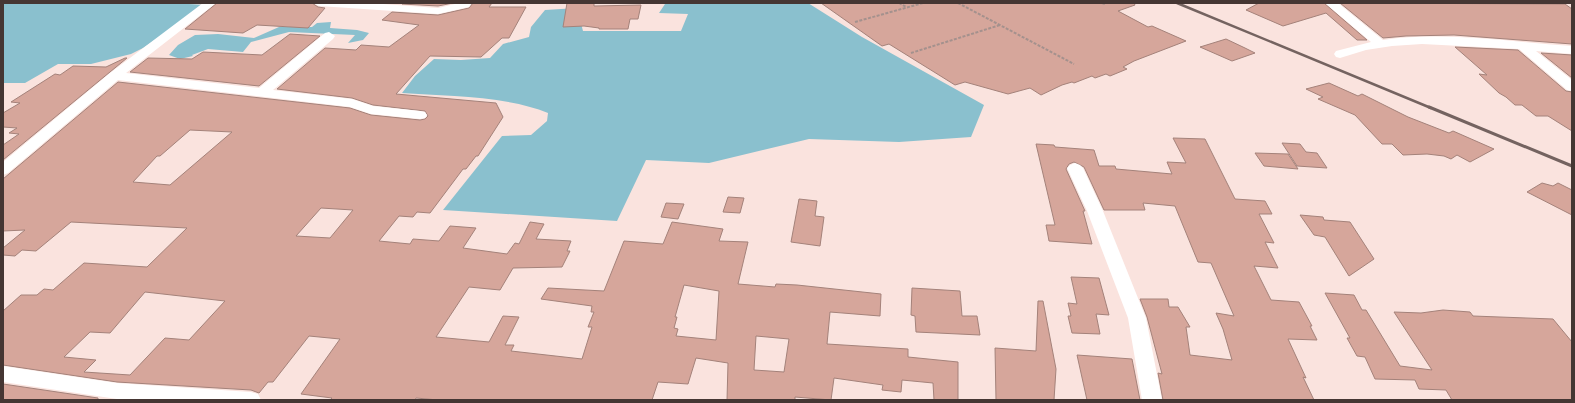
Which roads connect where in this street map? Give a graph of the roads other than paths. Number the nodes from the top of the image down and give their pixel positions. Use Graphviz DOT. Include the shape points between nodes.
graph roads {
  1 [pos="210,3"];
  2 [pos="320,3"];
  3 [pos="466,3"];
  4 [pos="1331,3"];
  5 [pos="330,36"];
  6 [pos="1381,44"];
  7 [pos="1524,47"];
  8 [pos="1572,50"];
  9 [pos="1340,54"];
  10 [pos="115,76"];
  11 [pos="1572,87"];
  12 [pos="263,92"];
  13 [pos="420,115"];
  14 [pos="1076,168"];
  15 [pos="3,170"];
  16 [pos="3,374"];
  17 [pos="251,400"];
  18 [pos="1152,400"];
  1 -- 10 [label="street"];
  2 -- 3 [label="street" via="438,11"];
  4 -- 6 [label="street"];
  5 -- 12 [label="street"];
  6 -- 7 [label="street" via="1429,41"];
  6 -- 9 [label="street" via="1352,49"];
  7 -- 8 [label="street"];
  7 -- 11 [label="street"];
  10 -- 12 [label="street"];
  10 -- 15 [label="street"];
  12 -- 13 [label="street" via="352,102 371,110"];
  14 -- 18 [label="street" via="1137,318"];
  16 -- 17 [label="street" via="117,391"];
}
